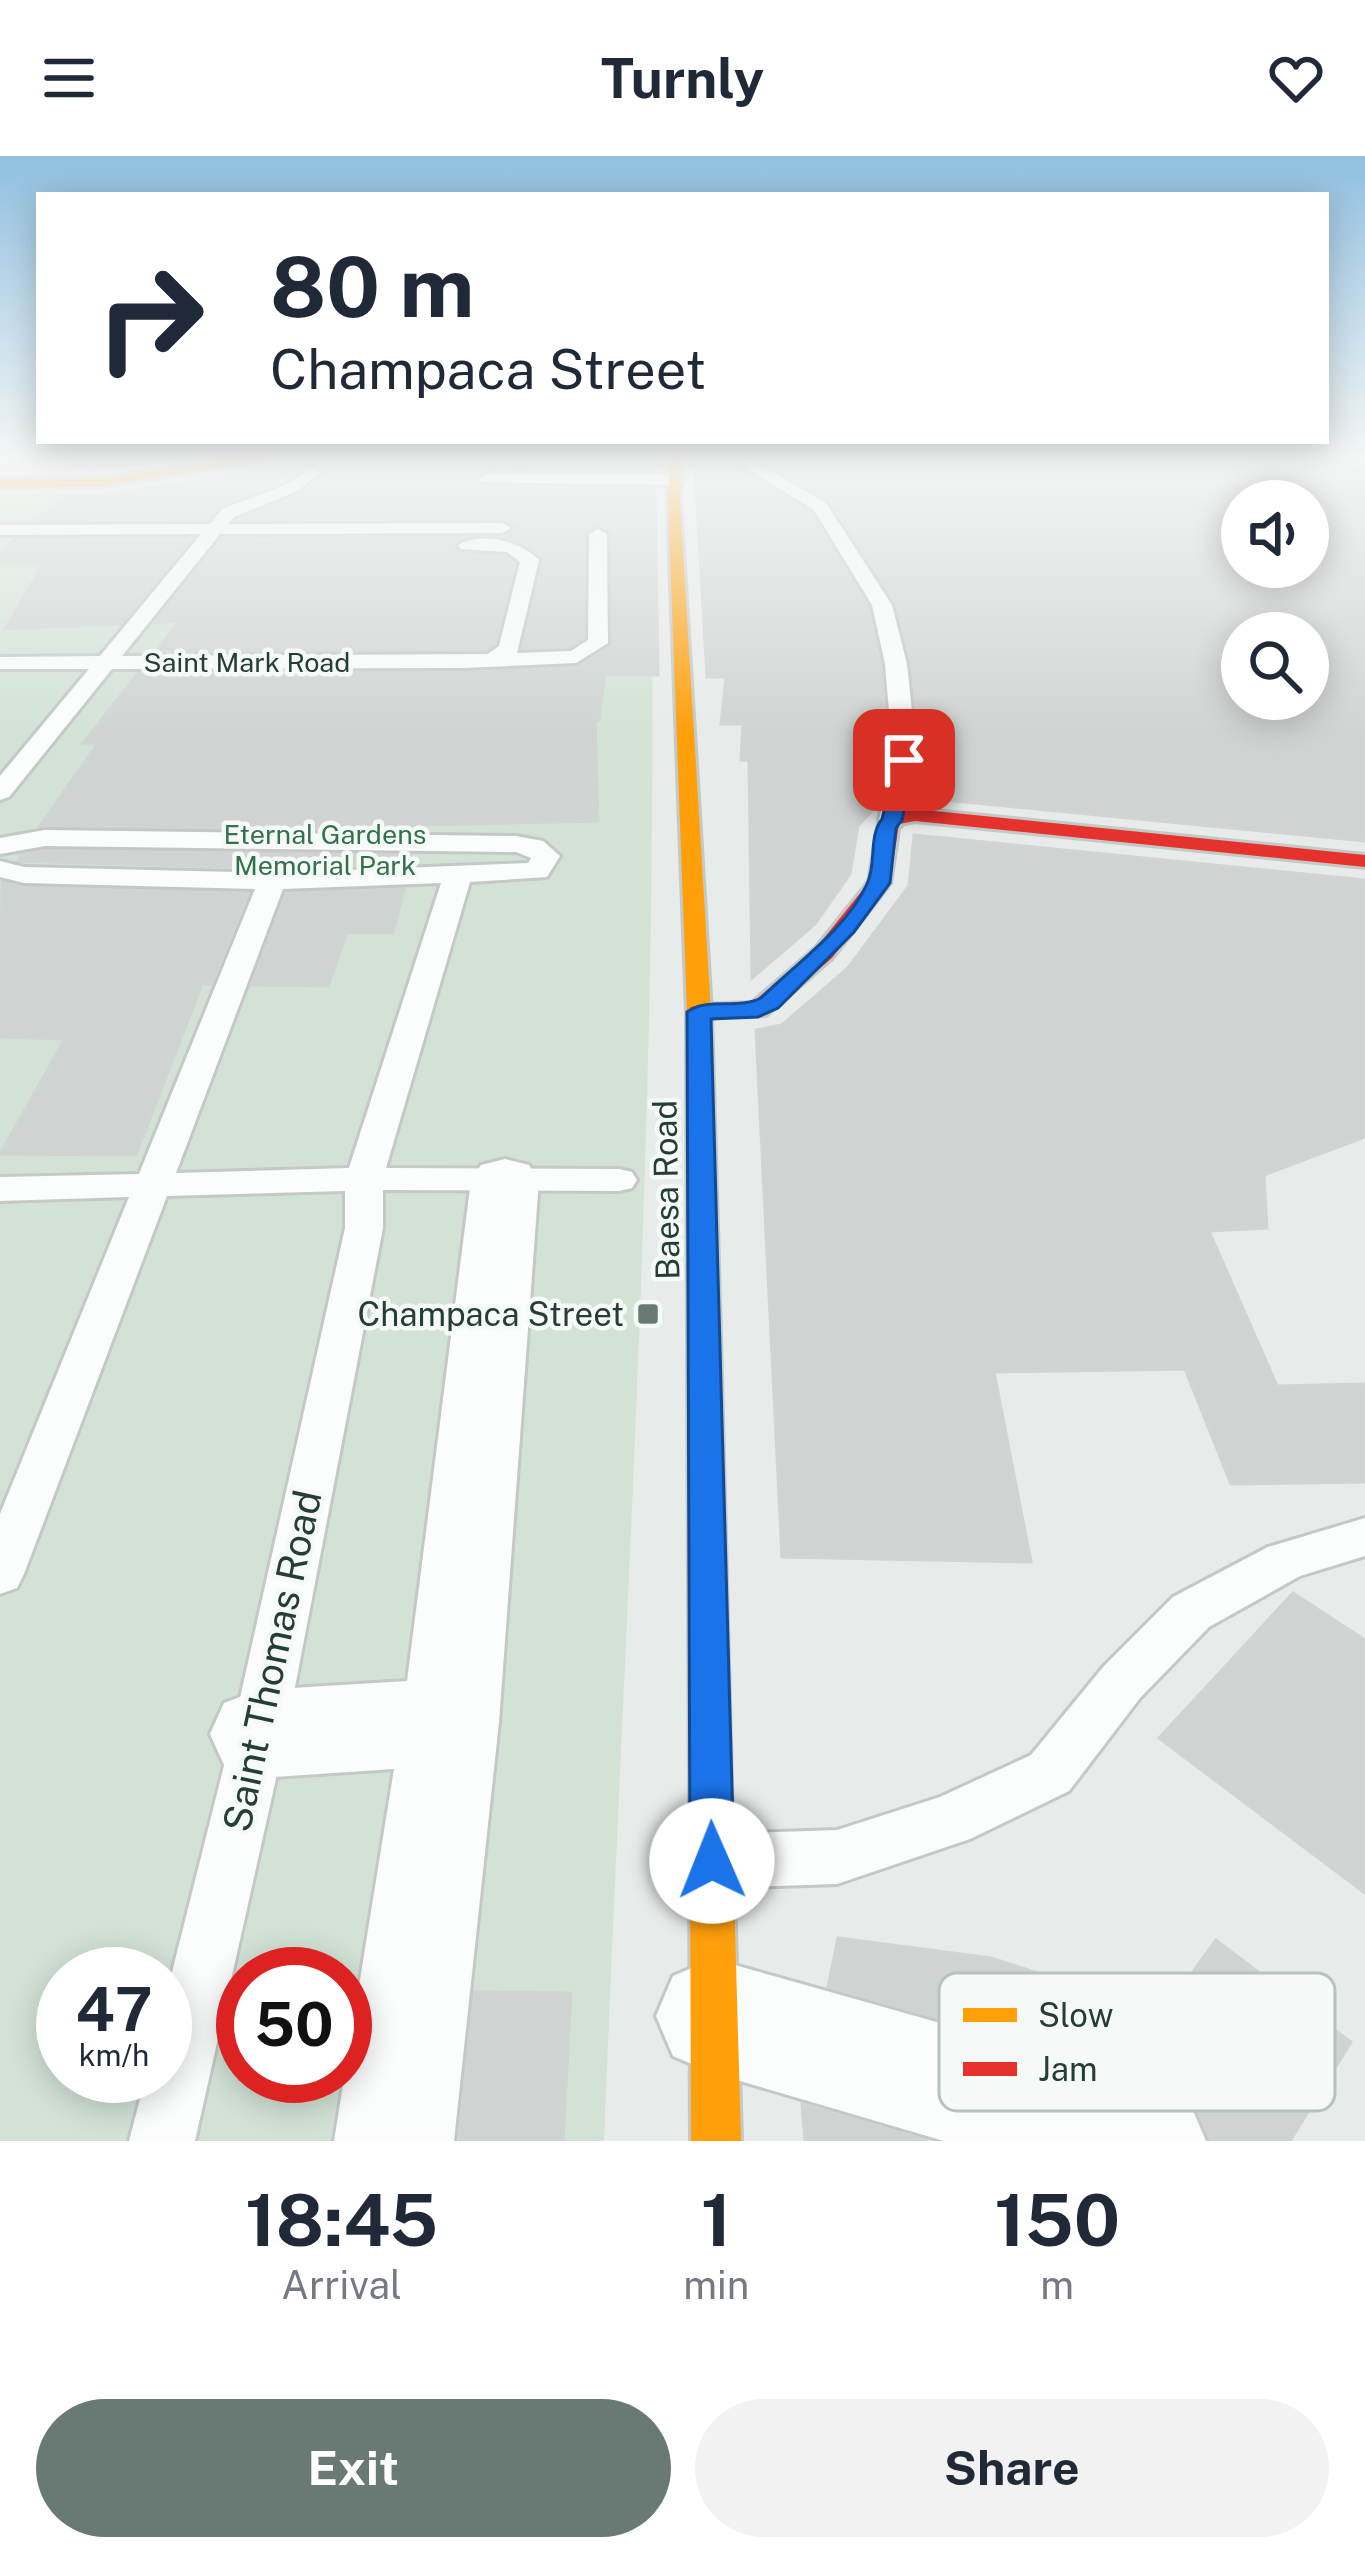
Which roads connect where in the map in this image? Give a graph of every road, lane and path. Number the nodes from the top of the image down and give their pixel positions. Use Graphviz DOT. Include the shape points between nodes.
graph roads {
  1 [pos="203,547"];
  2 [pos="500,547"];
  3 [pos="598,547"];
  4 [pos="679,547"];
  5 [pos="845,547"];
  6 [pos="494,660"];
  7 [pos="0,663"];
  8 [pos="106,663"];
  9 [pos="0,793"];
  10 [pos="892,820"];
  11 [pos="0,847"];
  12 [pos="1365,861"];
  13 [pos="0,869"];
  14 [pos="457,877"];
  15 [pos="272,881"];
  16 [pos="699,1012"];
  17 [pos="364,1179"];
  18 [pos="505,1180"];
  19 [pos="619,1180"];
  20 [pos="152,1186"];
  21 [pos="0,1189"];
  22 [pos="1365,1537"];
  23 [pos="0,1574"];
  24 [pos="450,1722"];
  25 [pos="259,1734"];
  26 [pos="712,1861"];
  27 [pos="713,2016"];
  28 [pos="939,2081"];
  29 [pos="1042,2111"];
  30 [pos="162,2141"];
  31 [pos="394,2141"];
  32 [pos="716,2141"];
  33 [pos="1146,2141"];
  1 -- 8 [label="lane"];
  2 -- 6 [label="lane" via="530,560 509,650"];
  3 -- 6 [label="lane, Saint Mark Road" via="598,643 576,657"];
  4 -- 16 [label="main road, Baesa Road"];
  5 -- 10 [label="lane" via="882,605 896,664 904,760"];
  6 -- 8 [label="lane, Saint Mark Road"];
  7 -- 8 [label="lane, Saint Mark Road"];
  8 -- 9 [label="lane"];
  10 -- 12 [label="main road" via="915,815"];
  10 -- 16 [label="main road" via="879,883 824,953 758,1010"];
  11 -- 14 [label="lane" via="45,838 450,843 533,847 546,856 537,872"];
  13 -- 15 [label="lane"];
  14 -- 15 [label="lane"];
  14 -- 17 [label="lane, Saint Thomas Road"];
  15 -- 20 [label="lane"];
  16 -- 26 [label="main road, Baesa Road"];
  17 -- 18 [label="lane"];
  17 -- 20 [label="lane"];
  17 -- 25 [label="lane, Saint Thomas Road" via="364,1228"];
  18 -- 19 [label="lane"];
  18 -- 24 [label="street"];
  20 -- 21 [label="lane"];
  20 -- 23 [label="lane"];
  22 -- 26 [label="lane" via="1285,1561 1191,1612 1122,1682 1051,1773 950,1820 837,1857"];
  24 -- 25 [label="street"];
  24 -- 31 [label="street"];
  25 -- 30 [label="lane, Saint Thomas Road"];
  26 -- 27 [label="main road, Baesa Road"];
  27 -- 28 [label="street"];
  27 -- 32 [label="main road, Baesa Road"];
  29 -- 33 [label="street"];
}
